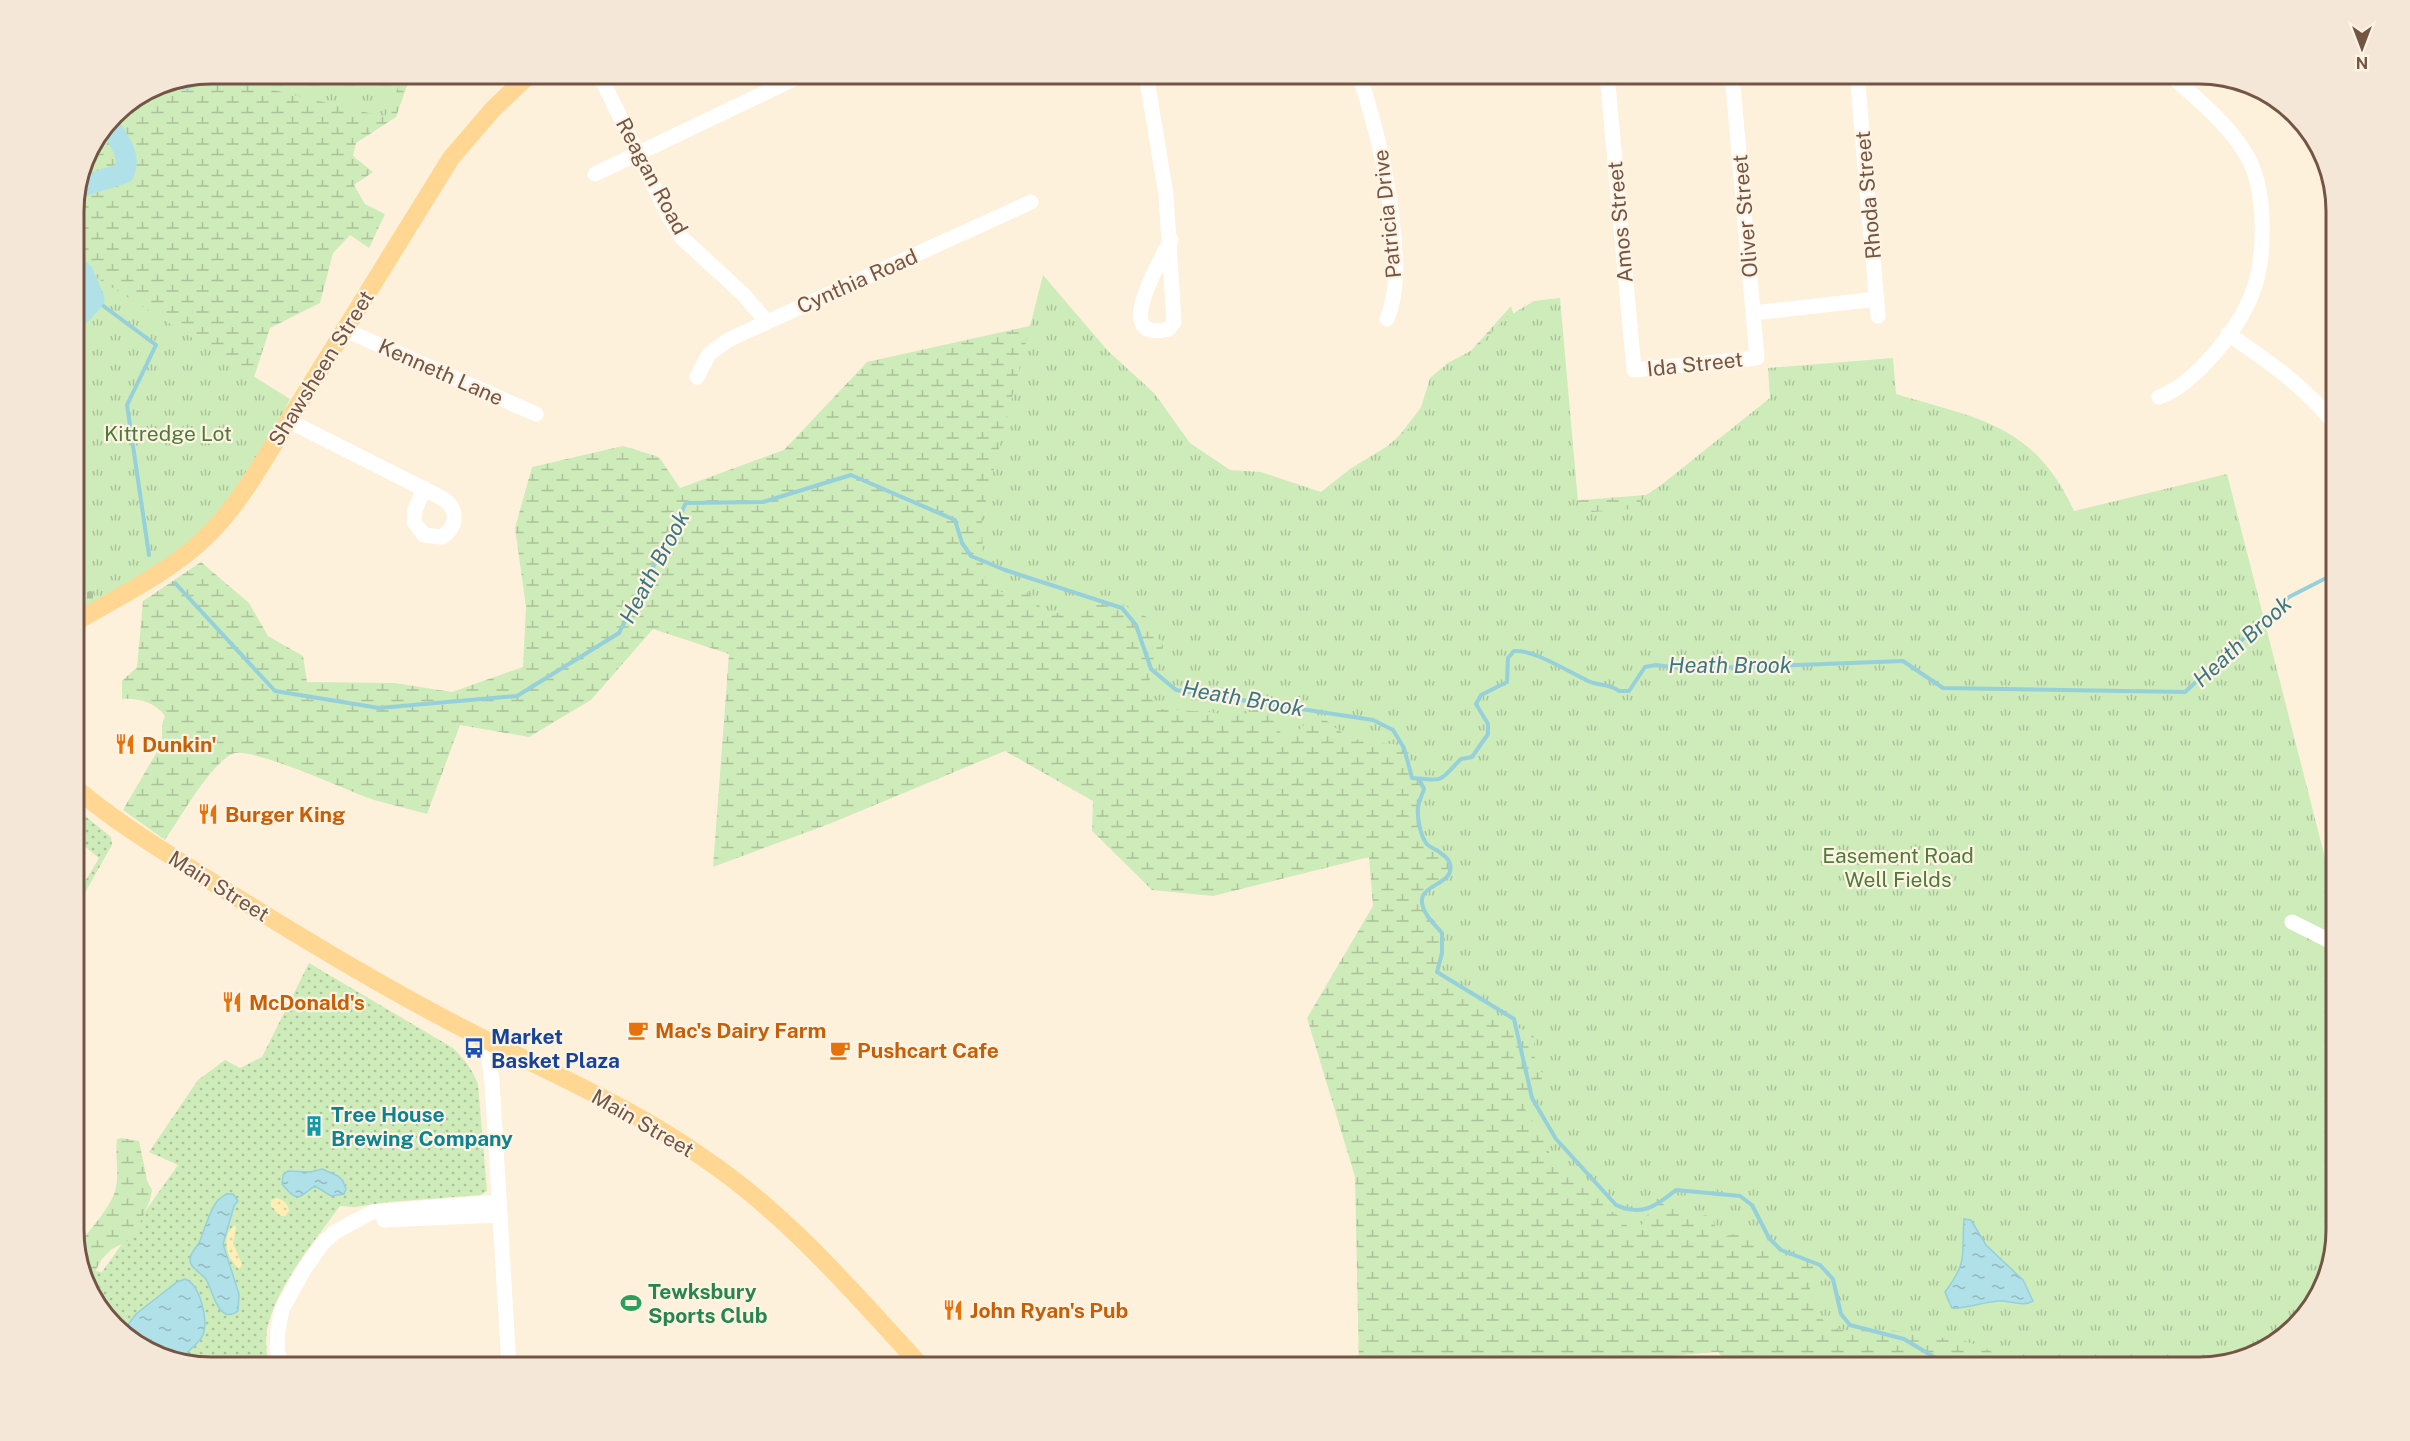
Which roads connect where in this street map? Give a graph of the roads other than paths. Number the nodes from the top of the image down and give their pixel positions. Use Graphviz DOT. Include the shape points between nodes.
graph roads {
  1 [pos="519,84"];
  2 [pos="604,84"];
  3 [pos="783,84"];
  4 [pos="1148,84"];
  5 [pos="1362,84"];
  6 [pos="1608,84"];
  7 [pos="1733,84"];
  8 [pos="1858,84"];
  9 [pos="2180,84"];
  10 [pos="638,153"];
  11 [pos="595,174"];
  12 [pos="1031,202"];
  13 [pos="1171,240"];
  14 [pos="1877,299"];
  15 [pos="1753,313"];
  16 [pos="1878,316"];
  17 [pos="1387,320"];
  18 [pos="767,322"];
  19 [pos="345,330"];
  20 [pos="2228,334"];
  21 [pos="1757,358"];
  22 [pos="1634,370"];
  23 [pos="697,377"];
  24 [pos="2159,397"];
  25 [pos="2326,413"];
  26 [pos="536,414"];
  27 [pos="289,421"];
  28 [pos="423,488"];
  29 [pos="84,616"];
  30 [pos="84,795"];
  31 [pos="2292,922"];
  32 [pos="2326,939"];
  33 [pos="486,1040"];
  34 [pos="498,1208"];
  35 [pos="279,1357"];
  36 [pos="508,1357"];
  37 [pos="912,1357"];
  1 -- 19 [label="main road, Shawsheen Street" via="450,158"];
  2 -- 10 [label="street, Reagan Road"];
  3 -- 10 [label="street"];
  4 -- 13 [label="street"];
  5 -- 17 [label="street, Patricia Drive" via="1388,183 1396,274"];
  6 -- 22 [label="street, Amos Street"];
  7 -- 15 [label="street, Oliver Street"];
  8 -- 14 [label="street, Rhoda Street"];
  9 -- 20 [label="street" via="2227,128 2248,157 2258,190 2261,259 2251,296"];
  10 -- 11 [label="street"];
  10 -- 18 [label="street, Reagan Road" via="682,238 743,294"];
  12 -- 18 [label="street, Cynthia Road"];
  13 -- 13 [label="street" via="1141,303 1141,322 1154,331 1169,329 1174,324"];
  14 -- 15 [label="street"];
  14 -- 16 [label="street, Rhoda Street"];
  15 -- 21 [label="street, Oliver Street"];
  18 -- 23 [label="street, Cynthia Road" via="717,346"];
  19 -- 26 [label="street, Kenneth Lane"];
  19 -- 27 [label="main road, Shawsheen Street"];
  20 -- 24 [label="street" via="2190,379"];
  20 -- 25 [label="street"];
  21 -- 22 [label="street, Ida Street"];
  27 -- 28 [label="street"];
  27 -- 29 [label="main road, Shawsheen Street" via="246,488 207,536 172,564"];
  30 -- 33 [label="main road, Main Street" via="131,831 282,926 370,979"];
  31 -- 32 [label="street"];
  33 -- 34 [label="street" via="492,1081"];
  33 -- 37 [label="main road, Main Street" via="663,1131 735,1180 792,1228"];
  34 -- 35 [label="street" via="352,1224 335,1232 305,1268 282,1309"];
  34 -- 36 [label="street"];
}
